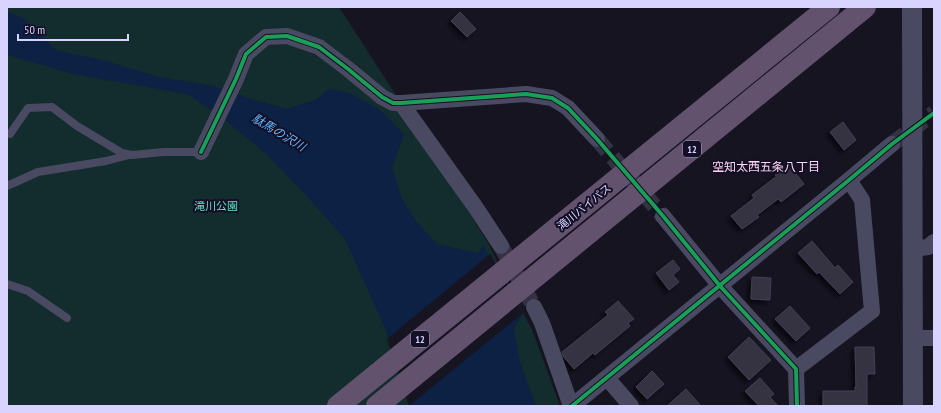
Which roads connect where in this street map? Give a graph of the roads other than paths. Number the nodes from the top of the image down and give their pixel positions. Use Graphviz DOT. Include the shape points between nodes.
graph roads {
  1 [pos="829,7"];
  2 [pos="865,7"];
  3 [pos="912,7"];
  4 [pos="401,104"];
  5 [pos="10,134"];
  6 [pos="597,140"];
  7 [pos="892,144"];
  8 [pos="201,152"];
  9 [pos="132,155"];
  10 [pos="849,180"];
  11 [pos="7,186"];
  12 [pos="663,216"];
  13 [pos="934,242"];
  14 [pos="501,246"];
  15 [pos="913,248"];
  16 [pos="7,284"];
  17 [pos="720,286"];
  18 [pos="534,307"];
  19 [pos="67,318"];
  20 [pos="913,338"];
  21 [pos="934,338"];
  22 [pos="796,369"];
  23 [pos="607,378"];
  24 [pos="338,406"];
  25 [pos="377,406"];
  26 [pos="572,406"];
  27 [pos="631,406"];
  28 [pos="797,406"];
  29 [pos="913,406"];
  1 -- 24 [label="highway, 滝川バイパス / 12"];
  2 -- 25 [label="highway, 12"];
  3 -- 15 [label="street"];
  4 -- 6 [label="street" via="526,94 552,98 568,108"];
  4 -- 8 [label="street" via="382,97 319,47 287,36 266,37 246,54 218,120"];
  4 -- 14 [label="street"];
  5 -- 9 [label="lane" via="28,108 52,107 77,126 122,153"];
  7 -- 10 [label="street"];
  8 -- 9 [label="lane"];
  9 -- 11 [label="lane" via="38,172"];
  10 -- 17 [label="street"];
  10 -- 22 [label="street" via="862,200 872,311"];
  12 -- 17 [label="street"];
  13 -- 15 [label="street" via="928,247"];
  15 -- 20 [label="street"];
  16 -- 19 [label="lane" via="28,291"];
  17 -- 22 [label="street"];
  17 -- 23 [label="street"];
  18 -- 26 [label="street"];
  20 -- 21 [label="street"];
  20 -- 29 [label="street"];
  22 -- 28 [label="street"];
  23 -- 26 [label="street"];
  23 -- 27 [label="street"];
}
